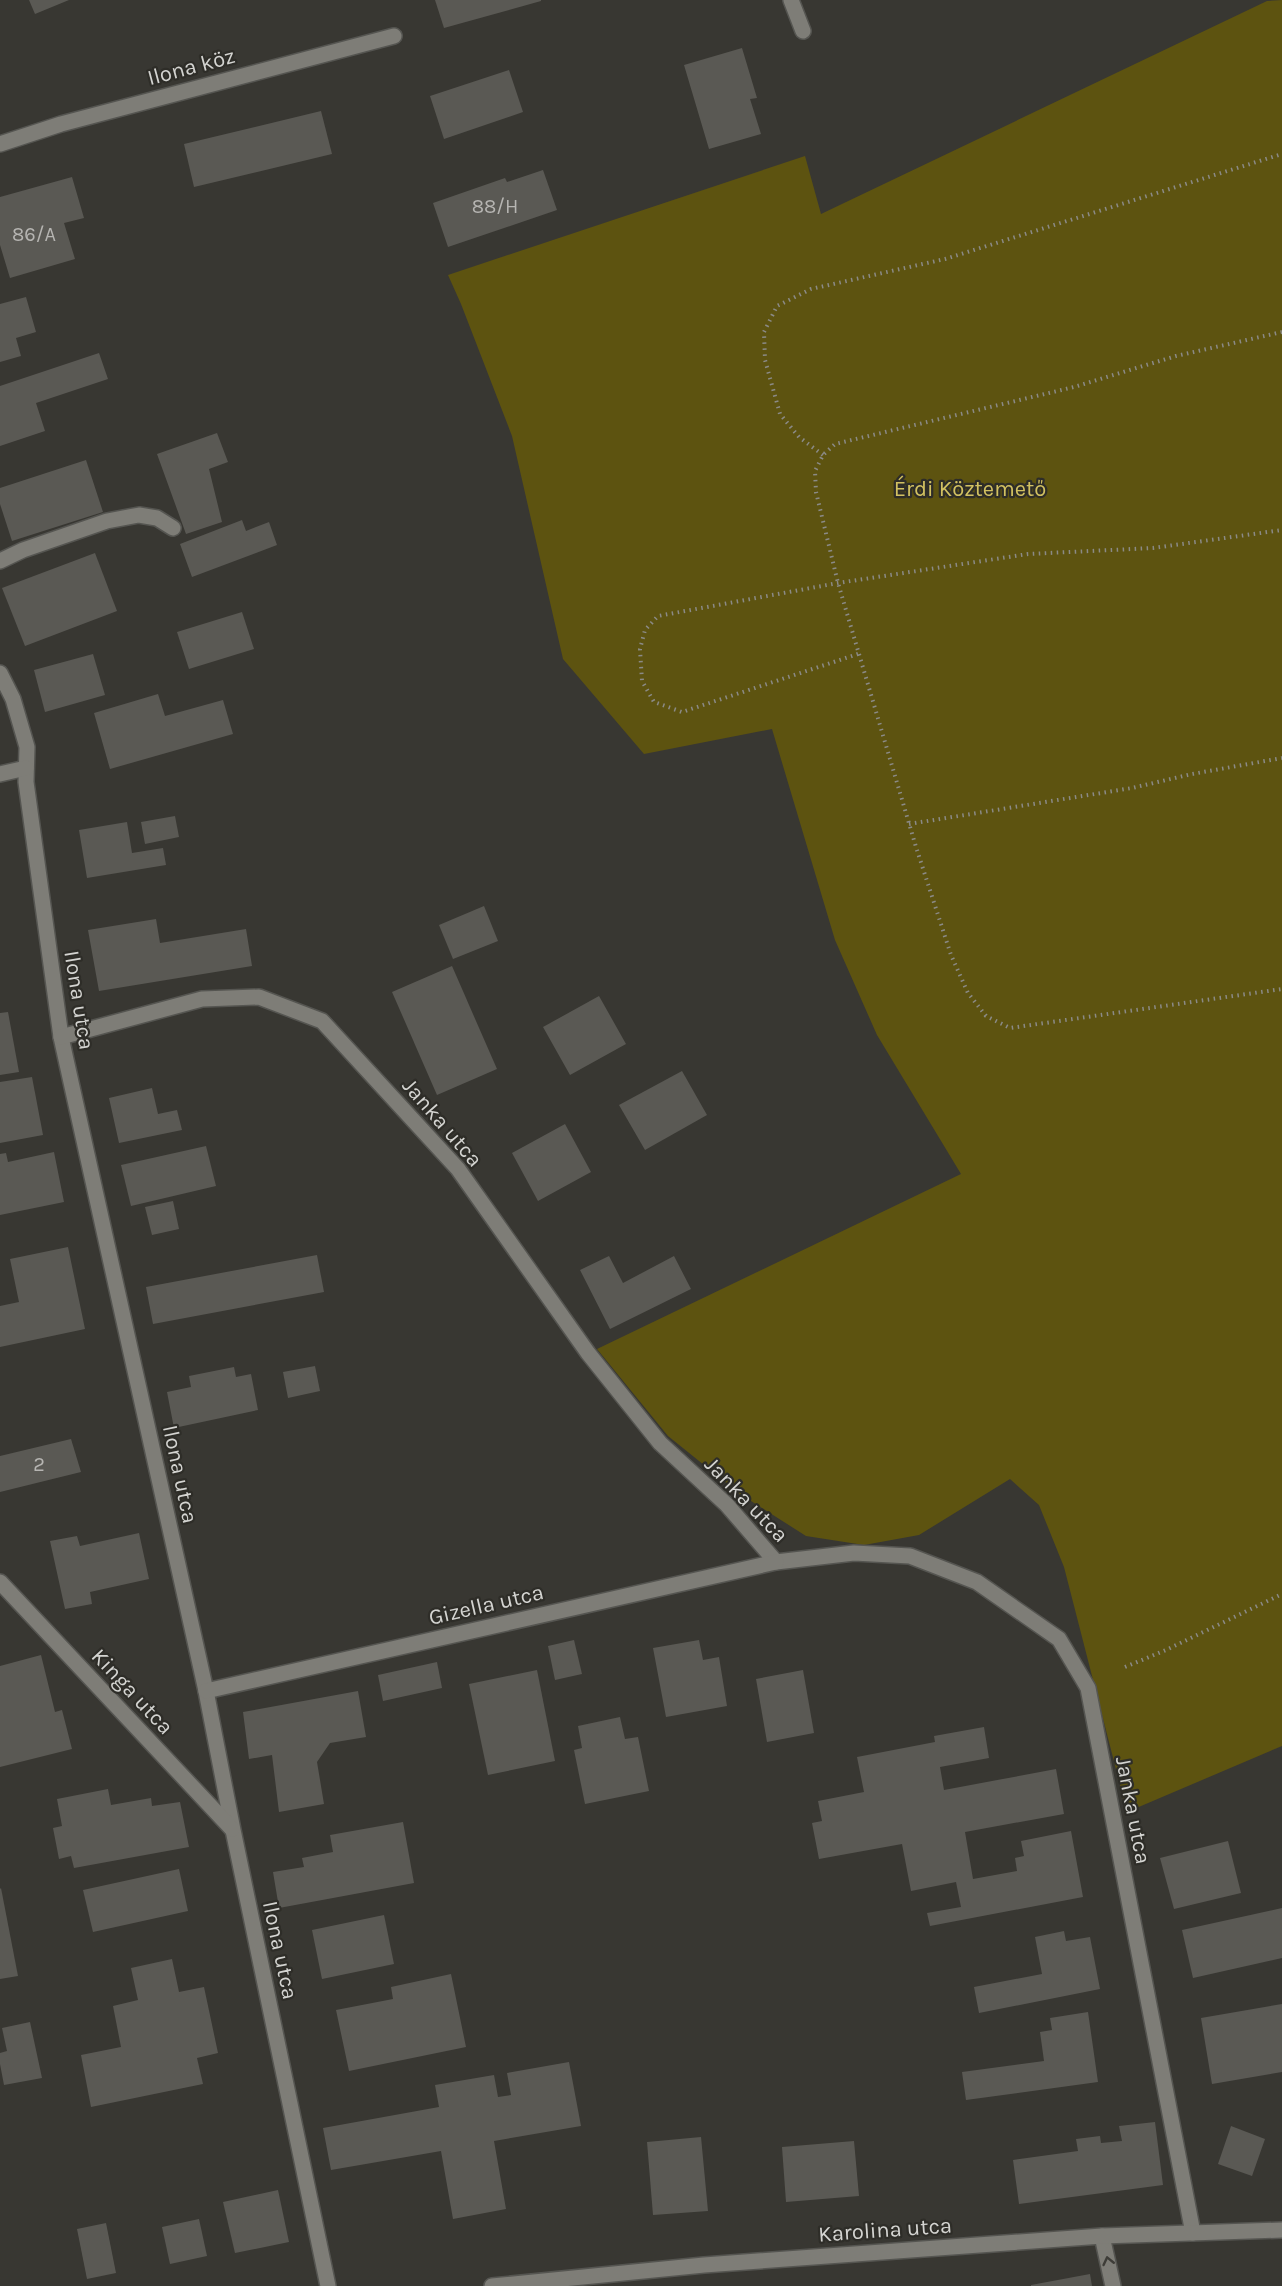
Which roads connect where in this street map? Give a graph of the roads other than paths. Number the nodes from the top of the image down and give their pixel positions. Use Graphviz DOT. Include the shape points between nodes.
graph roads {
  1 [pos="791,0"];
  2 [pos="803,31"];
  3 [pos="394,36"];
  4 [pos="0,144"];
  5 [pos="173,528"];
  6 [pos="0,561"];
  7 [pos="0,673"];
  8 [pos="26,768"];
  9 [pos="0,774"];
  10 [pos="61,1037"];
  11 [pos="776,1562"];
  12 [pos="0,1582"];
  13 [pos="206,1691"];
  14 [pos="233,1830"];
  15 [pos="1282,2230"];
  16 [pos="1193,2233"];
  17 [pos="1102,2236"];
  18 [pos="328,2286"];
  19 [pos="492,2286"];
  20 [pos="1113,2286"];
  1 -- 2 [label="street"];
  3 -- 4 [label="street, Ilona köz" via="61,124"];
  5 -- 6 [label="street" via="157,518 139,515 118,519"];
  7 -- 8 [label="street, Ilona utca" via="13,699 27,747"];
  8 -- 9 [label="street"];
  8 -- 10 [label="street, Ilona utca"];
  10 -- 11 [label="street, Janka utca" via="202,999 259,997 322,1021 459,1169 588,1353 660,1443 727,1505"];
  10 -- 13 [label="street, Ilona utca"];
  11 -- 13 [label="street, Gizella utca"];
  11 -- 16 [label="street, Janka utca" via="854,1553 910,1556 977,1582 1059,1639 1088,1688"];
  12 -- 14 [label="street, Kinga utca"];
  13 -- 14 [label="street, Ilona utca"];
  14 -- 18 [label="street, Ilona utca"];
  15 -- 16 [label="street, Karolina utca"];
  16 -- 17 [label="street, Karolina utca"];
  17 -- 19 [label="street, Karolina utca" via="704,2265"];
  20 -- 17 [label="street, one-way"];
}
